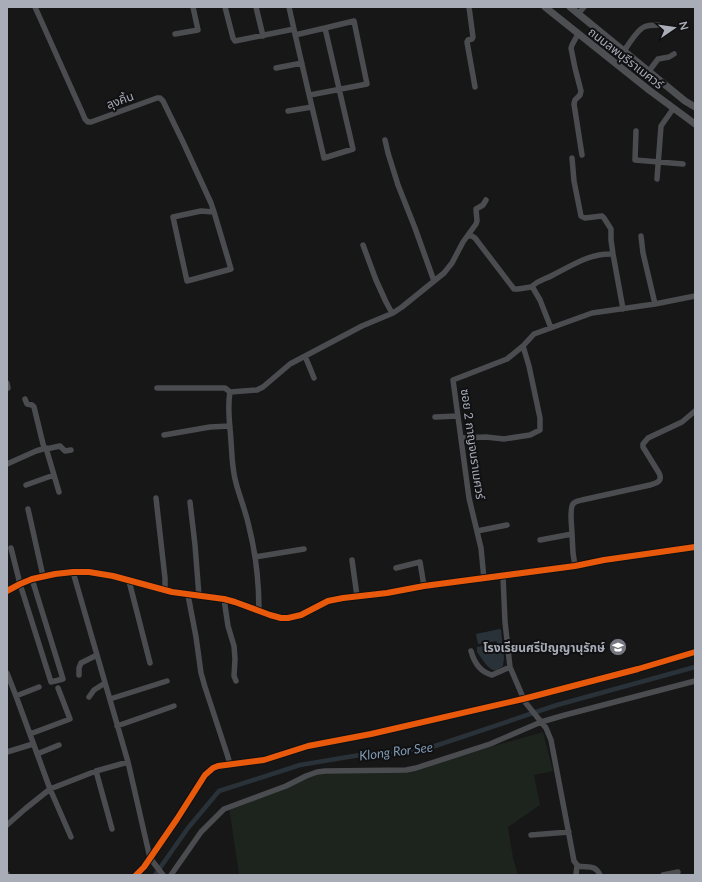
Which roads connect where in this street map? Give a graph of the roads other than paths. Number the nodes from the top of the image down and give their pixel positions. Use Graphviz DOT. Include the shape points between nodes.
graph roads {
  1 [pos="35,7"];
  2 [pos="193,7"];
  3 [pos="225,7"];
  4 [pos="256,7"];
  5 [pos="289,7"];
  6 [pos="469,7"];
  7 [pos="545,7"];
  8 [pos="570,7"];
  9 [pos="584,7"];
  10 [pos="578,14"];
  11 [pos="658,25"];
  12 [pos="325,28"];
  13 [pos="294,32"];
  14 [pos="175,34"];
  15 [pos="578,34"];
  16 [pos="263,36"];
  17 [pos="624,51"];
  18 [pos="674,54"];
  19 [pos="302,63"];
  20 [pos="276,68"];
  21 [pos="649,71"];
  22 [pos="475,87"];
  23 [pos="340,89"];
  24 [pos="310,95"];
  25 [pos="312,107"];
  26 [pos="695,107"];
  27 [pos="673,108"];
  28 [pos="288,111"];
  29 [pos="695,124"];
  30 [pos="636,131"];
  31 [pos="385,140"];
  32 [pos="582,155"];
  33 [pos="572,158"];
  34 [pos="658,162"];
  35 [pos="683,164"];
  36 [pos="657,179"];
  37 [pos="486,200"];
  38 [pos="214,212"];
  39 [pos="468,236"];
  40 [pos="641,236"];
  41 [pos="363,245"];
  42 [pos="613,254"];
  43 [pos="434,281"];
  44 [pos="531,287"];
  45 [pos="695,296"];
  46 [pos="655,304"];
  47 [pos="623,309"];
  48 [pos="392,313"];
  49 [pos="551,328"];
  50 [pos="523,346"];
  51 [pos="305,356"];
  52 [pos="314,378"];
  53 [pos="157,388"];
  54 [pos="230,392"];
  55 [pos="25,399"];
  56 [pos="695,411"];
  57 [pos="458,416"];
  58 [pos="436,417"];
  59 [pos="230,426"];
  60 [pos="164,435"];
  61 [pos="461,438"];
  62 [pos="45,448"];
  63 [pos="71,450"];
  64 [pos="7,464"];
  65 [pos="54,475"];
  66 [pos="26,485"];
  67 [pos="59,492"];
  68 [pos="156,498"];
  69 [pos="190,502"];
  70 [pos="28,509"];
  71 [pos="507,525"];
  72 [pos="477,531"];
  73 [pos="572,534"];
  74 [pos="540,540"];
  75 [pos="695,547"];
  76 [pos="11,548"];
  77 [pos="304,549"];
  78 [pos="255,557"];
  79 [pos="352,560"];
  80 [pos="575,566"];
  81 [pos="396,568"];
  82 [pos="73,572"];
  83 [pos="43,576"];
  84 [pos="503,576"];
  85 [pos="32,579"];
  86 [pos="484,579"];
  87 [pos="129,581"];
  88 [pos="20,584"];
  89 [pos="424,586"];
  90 [pos="7,591"];
  91 [pos="165,591"];
  92 [pos="188,595"];
  93 [pos="199,596"];
  94 [pos="357,596"];
  95 [pos="224,599"];
  96 [pos="259,612"];
  97 [pos="470,651"];
  98 [pos="695,652"];
  99 [pos="97,654"];
  100 [pos="150,662"];
  101 [pos="510,667"];
  102 [pos="7,673"];
  103 [pos="79,675"];
  104 [pos="167,681"];
  105 [pos="236,681"];
  106 [pos="695,681"];
  107 [pos="105,683"];
  108 [pos="40,687"];
  109 [pos="58,688"];
  110 [pos="16,696"];
  111 [pos="89,697"];
  112 [pos="110,699"];
  113 [pos="524,700"];
  114 [pos="174,706"];
  115 [pos="541,721"];
  116 [pos="117,726"];
  117 [pos="30,734"];
  118 [pos="33,744"];
  119 [pos="60,745"];
  120 [pos="7,752"];
  121 [pos="37,754"];
  122 [pos="128,762"];
  123 [pos="230,764"];
  124 [pos="96,771"];
  125 [pos="50,789"];
  126 [pos="7,825"];
  127 [pos="112,829"];
  128 [pos="569,832"];
  129 [pos="531,836"];
  130 [pos="71,837"];
  131 [pos="151,860"];
  132 [pos="577,865"];
  133 [pos="678,872"];
  134 [pos="136,875"];
  135 [pos="163,875"];
  136 [pos="171,875"];
  137 [pos="576,875"];
  138 [pos="600,875"];
  139 [pos="662,875"];
  1 -- 38 [label="street, ลุงคิ้น" via="86,121 91,122 161,99 187,148"];
  2 -- 14 [label="street" via="198,30"];
  3 -- 16 [label="street" via="234,40"];
  4 -- 16 [label="street"];
  5 -- 13 [label="street"];
  6 -- 22 [label="street" via="472,39 466,42"];
  7 -- 15 [label="main road, ถนนลพบุรีราเมศวร์"];
  8 -- 10 [label="main road, ถนนลพบุรีราเมศวร์"];
  9 -- 10 [label="street"];
  10 -- 17 [label="main road, ถนนลพบุรีราเมศวร์"];
  11 -- 17 [label="street" via="641,29"];
  12 -- 13 [label="street"];
  12 -- 23 [label="street"];
  12 -- 23 [label="street" via="354,21 367,84"];
  13 -- 16 [label="street"];
  13 -- 19 [label="street"];
  15 -- 27 [label="main road, ถนนลพบุรีราเมศวร์"];
  15 -- 32 [label="street" via="572,48 581,90 574,104"];
  17 -- 21 [label="main road, ถนนลพบุรีราเมศวร์"];
  18 -- 21 [label="street" via="658,59"];
  19 -- 20 [label="street"];
  19 -- 24 [label="street"];
  21 -- 26 [label="main road, ถนนลพบุรีราเมศวร์"];
  23 -- 24 [label="street"];
  23 -- 25 [label="street" via="353,149 324,158"];
  24 -- 25 [label="street"];
  25 -- 28 [label="street"];
  27 -- 29 [label="main road, ถนนลพบุรีราเมศวร์"];
  27 -- 34 [label="street" via="661,126"];
  30 -- 34 [label="street" via="634,160"];
  31 -- 43 [label="street" via="398,185"];
  33 -- 42 [label="street" via="581,216 604,217 611,229"];
  34 -- 35 [label="street"];
  34 -- 36 [label="street"];
  37 -- 39 [label="street" via="476,209 477,222"];
  38 -- 38 [label="street, ลุงคิ้น" via="231,269 187,281 173,217"];
  39 -- 43 [label="street" via="444,274"];
  39 -- 44 [label="street" via="475,238 513,288 518,290"];
  40 -- 46 [label="street"];
  41 -- 48 [label="street"];
  42 -- 44 [label="street" via="602,254 578,262 538,280"];
  42 -- 47 [label="street"];
  43 -- 48 [label="street"];
  44 -- 49 [label="street" via="540,300"];
  45 -- 46 [label="street, ซอย 2 กาญจนราเมศวร์"];
  46 -- 47 [label="street, ซอย 2 กาญจนราเมศวร์"];
  47 -- 49 [label="street, ซอย 2 กาญจนราเมศวร์" via="592,313"];
  48 -- 51 [label="street"];
  49 -- 50 [label="street, ซอย 2 กาญจนราเมศวร์" via="534,334"];
  50 -- 57 [label="street, ซอย 2 กาญจนราเมศวร์" via="507,359 453,380"];
  50 -- 61 [label="street" via="540,418 540,430 504,438"];
  51 -- 52 [label="street"];
  51 -- 54 [label="street" via="283,369 262,388"];
  53 -- 54 [label="street" via="226,388"];
  54 -- 59 [label="street"];
  55 -- 62 [label="street" via="27,404 34,408"];
  56 -- 73 [label="street" via="682,422 648,438 642,444 661,476 660,481 576,501 571,508"];
  57 -- 58 [label="street"];
  57 -- 61 [label="street, ซอย 2 กาญจนราเมศวร์"];
  59 -- 60 [label="street"];
  59 -- 78 [label="street" via="234,475"];
  61 -- 72 [label="street, ซอย 2 กาญจนราเมศวร์" via="469,498"];
  62 -- 63 [label="street" via="60,446 65,451"];
  62 -- 64 [label="street"];
  62 -- 65 [label="street"];
  65 -- 66 [label="street"];
  65 -- 67 [label="street"];
  68 -- 91 [label="street" via="165,570"];
  69 -- 93 [label="street"];
  70 -- 83 [label="street"];
  71 -- 72 [label="street"];
  72 -- 86 [label="street, ซอย 2 กาญจนราเมศวร์"];
  73 -- 74 [label="street"];
  73 -- 80 [label="street"];
  75 -- 80 [label="street"];
  76 -- 88 [label="street"];
  77 -- 78 [label="street"];
  78 -- 96 [label="street"];
  79 -- 94 [label="street"];
  80 -- 84 [label="street"];
  81 -- 89 [label="street" via="420,562"];
  82 -- 83 [label="street"];
  82 -- 87 [label="street" via="108,575"];
  82 -- 99 [label="street"];
  83 -- 85 [label="street"];
  84 -- 86 [label="street"];
  84 -- 101 [label="street"];
  85 -- 88 [label="street"];
  85 -- 88 [label="street" via="64,679 51,682"];
  86 -- 89 [label="street"];
  87 -- 91 [label="street"];
  87 -- 100 [label="street"];
  88 -- 90 [label="street"];
  89 -- 94 [label="street"];
  91 -- 92 [label="street"];
  92 -- 93 [label="street"];
  92 -- 123 [label="street" via="204,687"];
  93 -- 95 [label="street"];
  94 -- 96 [label="street" via="332,600 291,618"];
  95 -- 96 [label="street"];
  95 -- 105 [label="street" via="234,646"];
  97 -- 101 [label="street" via="476,664 490,675"];
  98 -- 113 [label="street"];
  99 -- 103 [label="street" via="81,663 78,668"];
  99 -- 107 [label="street"];
  101 -- 113 [label="street"];
  102 -- 110 [label="street"];
  104 -- 112 [label="street"];
  106 -- 115 [label="street"];
  107 -- 111 [label="street"];
  107 -- 112 [label="street"];
  108 -- 110 [label="street"];
  109 -- 117 [label="street" via="70,719"];
  110 -- 117 [label="street"];
  112 -- 116 [label="street"];
  113 -- 115 [label="street"];
  113 -- 123 [label="street" via="308,746 264,760"];
  114 -- 116 [label="street"];
  115 -- 128 [label="street" via="551,740"];
  115 -- 136 [label="street" via="490,744 416,768 317,772 224,809 201,832"];
  116 -- 122 [label="street"];
  117 -- 118 [label="street"];
  118 -- 120 [label="street"];
  118 -- 121 [label="street"];
  119 -- 121 [label="street"];
  121 -- 125 [label="street"];
  122 -- 124 [label="street"];
  122 -- 131 [label="street"];
  123 -- 131 [label="street" via="215,767 205,775"];
  124 -- 125 [label="street"];
  124 -- 127 [label="street"];
  125 -- 126 [label="street"];
  125 -- 130 [label="street"];
  128 -- 129 [label="street"];
  128 -- 132 [label="street"];
  131 -- 134 [label="street"];
  131 -- 135 [label="street"];
  132 -- 137 [label="street"];
  132 -- 138 [label="street" via="597,869"];
  133 -- 139 [label="street"];
}
